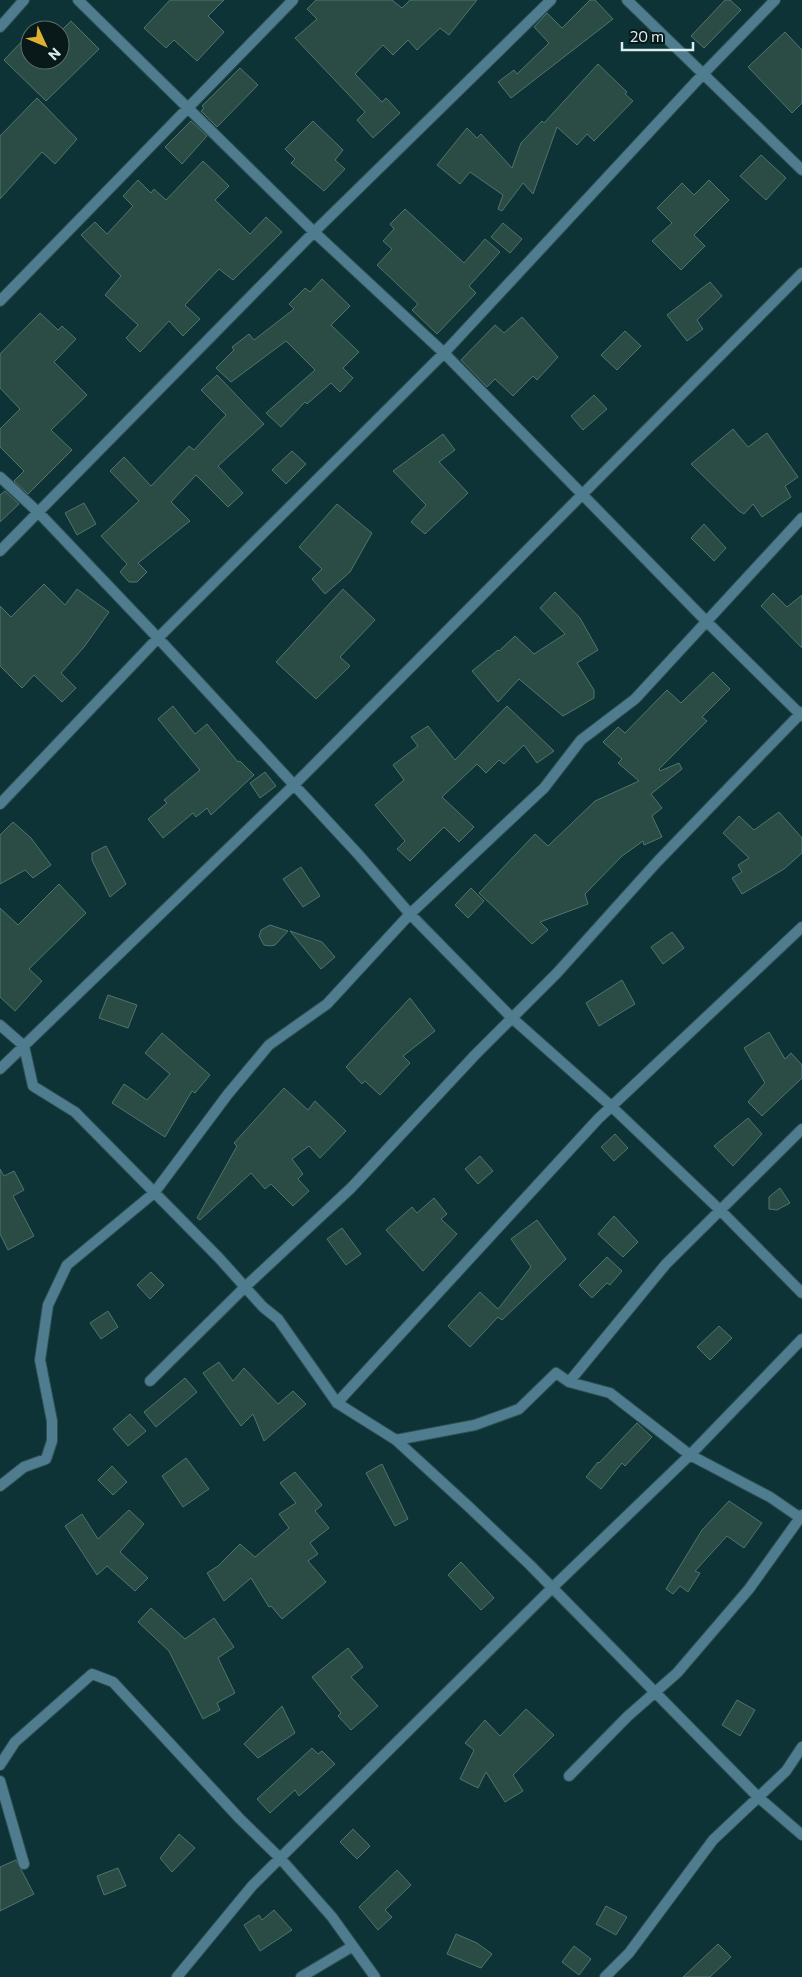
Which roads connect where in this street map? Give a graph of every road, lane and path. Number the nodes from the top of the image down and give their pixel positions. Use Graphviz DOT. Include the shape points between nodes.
graph roads {
  1 [pos="24,0"];
  2 [pos="78,0"];
  3 [pos="293,0"];
  4 [pos="551,0"];
  5 [pos="627,0"];
  6 [pos="775,0"];
  7 [pos="0,27"];
  8 [pos="704,73"];
  9 [pos="188,107"];
  10 [pos="802,170"];
  11 [pos="314,232"];
  12 [pos="802,273"];
  13 [pos="0,301"];
  14 [pos="444,353"];
  15 [pos="0,477"];
  16 [pos="583,496"];
  17 [pos="39,513"];
  18 [pos="802,518"];
  19 [pos="0,551"];
  20 [pos="706,621"];
  21 [pos="158,638"];
  22 [pos="801,714"];
  23 [pos="294,786"];
  24 [pos="0,804"];
  25 [pos="410,914"];
  26 [pos="802,928"];
  27 [pos="512,1018"];
  28 [pos="0,1025"];
  29 [pos="24,1046"];
  30 [pos="0,1069"];
  31 [pos="612,1106"];
  32 [pos="802,1130"];
  33 [pos="154,1194"];
  34 [pos="721,1211"];
  35 [pos="245,1287"];
  36 [pos="802,1293"];
  37 [pos="802,1339"];
  38 [pos="150,1381"];
  39 [pos="569,1382"];
  40 [pos="337,1403"];
  41 [pos="396,1440"];
  42 [pos="690,1455"];
  43 [pos="0,1486"];
  44 [pos="801,1517"];
  45 [pos="552,1588"];
  46 [pos="654,1693"];
  47 [pos="802,1747"];
  48 [pos="0,1765"];
  49 [pos="569,1776"];
  50 [pos="0,1780"];
  51 [pos="758,1797"];
  52 [pos="802,1835"];
  53 [pos="280,1858"];
  54 [pos="24,1864"];
  55 [pos="353,1946"];
  56 [pos="176,1977"];
  57 [pos="301,1977"];
  58 [pos="375,1977"];
  59 [pos="605,1977"];
  1 -- 7 [label="street"];
  2 -- 9 [label="street"];
  3 -- 9 [label="street"];
  4 -- 11 [label="street"];
  5 -- 8 [label="street"];
  6 -- 8 [label="street"];
  8 -- 10 [label="street"];
  8 -- 14 [label="street"];
  9 -- 11 [label="street"];
  9 -- 13 [label="street"];
  11 -- 14 [label="street"];
  11 -- 17 [label="street"];
  12 -- 16 [label="street"];
  14 -- 16 [label="street"];
  14 -- 21 [label="street"];
  15 -- 17 [label="street"];
  16 -- 20 [label="street"];
  16 -- 23 [label="street"];
  17 -- 19 [label="street"];
  17 -- 21 [label="street"];
  18 -- 20 [label="street"];
  20 -- 22 [label="street"];
  20 -- 25 [label="street" via="635,700 580,740 544,788"];
  21 -- 23 [label="street"];
  21 -- 24 [label="street"];
  22 -- 27 [label="street"];
  23 -- 25 [label="street"];
  23 -- 29 [label="street"];
  25 -- 27 [label="street"];
  25 -- 33 [label="street" via="327,1004 269,1045 228,1094"];
  26 -- 31 [label="street"];
  27 -- 31 [label="street"];
  27 -- 35 [label="street" via="351,1188"];
  28 -- 29 [label="street"];
  29 -- 30 [label="street"];
  29 -- 33 [label="street" via="33,1086 76,1112"];
  31 -- 34 [label="street"];
  31 -- 40 [label="street"];
  32 -- 34 [label="street"];
  33 -- 35 [label="street"];
  33 -- 43 [label="street" via="67,1265 48,1304 40,1360 52,1420 52,1441 46,1459 24,1467"];
  34 -- 36 [label="street"];
  34 -- 39 [label="street" via="666,1264"];
  35 -- 38 [label="street"];
  35 -- 40 [label="street" via="278,1319"];
  37 -- 42 [label="street"];
  39 -- 41 [label="street" via="556,1373 519,1409 475,1425"];
  39 -- 42 [label="street" via="610,1393"];
  40 -- 41 [label="street"];
  41 -- 45 [label="street"];
  42 -- 44 [label="street"];
  42 -- 45 [label="street"];
  44 -- 46 [label="street" via="749,1589 677,1673"];
  45 -- 46 [label="street"];
  45 -- 53 [label="street"];
  46 -- 49 [label="street"];
  46 -- 51 [label="street"];
  47 -- 51 [label="street" via="786,1771"];
  48 -- 53 [label="street" via="15,1742 92,1674 113,1682"];
  50 -- 54 [label="street"];
  51 -- 52 [label="street"];
  51 -- 59 [label="street" via="713,1840 629,1953"];
  53 -- 55 [label="street"];
  53 -- 56 [label="street" via="252,1886"];
  55 -- 57 [label="street"];
  55 -- 58 [label="street"];
}
